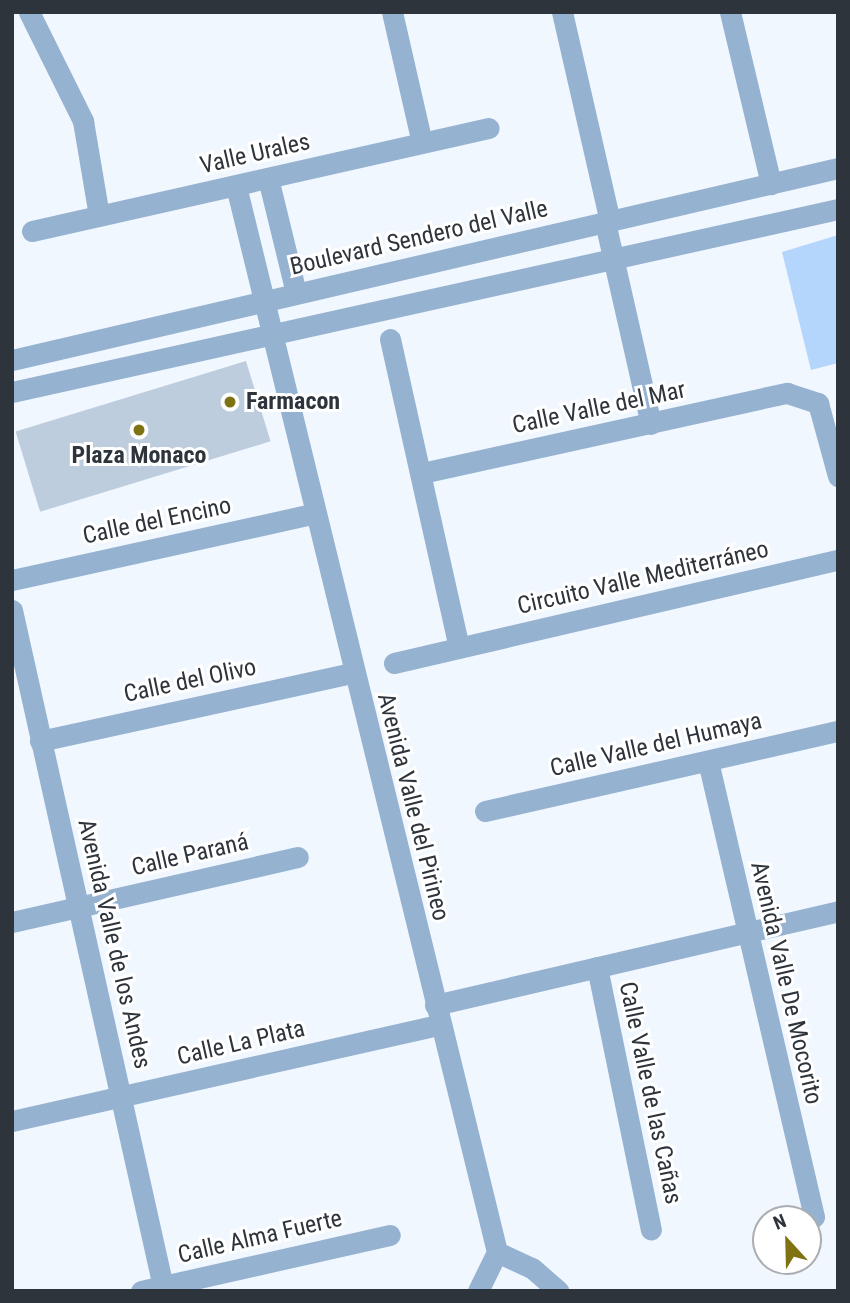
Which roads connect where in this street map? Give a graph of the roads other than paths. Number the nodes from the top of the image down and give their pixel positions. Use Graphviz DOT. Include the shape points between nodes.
graph roads {
  1 [pos="29,12"];
  2 [pos="392,12"];
  3 [pos="562,12"];
  4 [pos="730,12"];
  5 [pos="489,128"];
  6 [pos="422,143"];
  7 [pos="838,167"];
  8 [pos="268,178"];
  9 [pos="771,184"];
  10 [pos="236,186"];
  11 [pos="838,209"];
  12 [pos="99,216"];
  13 [pos="607,222"];
  14 [pos="32,231"];
  15 [pos="613,259"];
  16 [pos="296,293"];
  17 [pos="265,300"];
  18 [pos="268,333"];
  19 [pos="390,339"];
  20 [pos="12,360"];
  21 [pos="12,392"];
  22 [pos="651,424"];
  23 [pos="422,473"];
  24 [pos="838,476"];
  25 [pos="313,514"];
  26 [pos="838,560"];
  27 [pos="12,580"];
  28 [pos="12,610"];
  29 [pos="459,647"];
  30 [pos="394,663"];
  31 [pos="352,673"];
  32 [pos="838,731"];
  33 [pos="40,741"];
  34 [pos="708,761"];
  35 [pos="485,811"];
  36 [pos="298,857"];
  37 [pos="79,907"];
  38 [pos="838,911"];
  39 [pos="12,922"];
  40 [pos="748,932"];
  41 [pos="597,967"];
  42 [pos="437,1015"];
  43 [pos="121,1096"];
  44 [pos="12,1121"];
  45 [pos="811,1205"];
  46 [pos="651,1230"];
  47 [pos="390,1235"];
  48 [pos="497,1252"];
  49 [pos="164,1288"];
  50 [pos="141,1291"];
  51 [pos="478,1291"];
  52 [pos="558,1291"];
  1 -- 12 [label="street" via="83,121"];
  2 -- 6 [label="street"];
  3 -- 13 [label="street"];
  4 -- 9 [label="street"];
  5 -- 6 [label="street, Valle Urales"];
  6 -- 8 [label="street, Valle Urales"];
  7 -- 9 [label="street, Boulevard Sendero del Valle"];
  8 -- 10 [label="street, Valle Urales"];
  8 -- 16 [label="street"];
  9 -- 13 [label="street, Boulevard Sendero del Valle"];
  10 -- 12 [label="street, Valle Urales"];
  10 -- 17 [label="street, Avenida Valle del Pirineo"];
  11 -- 15 [label="street"];
  12 -- 14 [label="street, Valle Urales"];
  13 -- 15 [label="street"];
  13 -- 16 [label="street, Boulevard Sendero del Valle"];
  15 -- 18 [label="street"];
  15 -- 22 [label="street"];
  16 -- 17 [label="street, Boulevard Sendero del Valle"];
  17 -- 18 [label="street, Avenida Valle del Pirineo"];
  17 -- 20 [label="street, Boulevard Sendero del Valle"];
  18 -- 21 [label="street"];
  18 -- 25 [label="street, Avenida Valle del Pirineo"];
  19 -- 23 [label="street"];
  22 -- 23 [label="street, Calle Valle del Mar"];
  22 -- 24 [label="street, Calle Valle del Mar" via="787,393 818,403"];
  23 -- 29 [label="street"];
  25 -- 27 [label="street, Calle del Encino"];
  25 -- 31 [label="street, Avenida Valle del Pirineo"];
  26 -- 29 [label="street, Circuito Valle Mediterráneo"];
  28 -- 33 [label="street, Avenida Valle de los Andes"];
  29 -- 30 [label="street, Circuito Valle Mediterráneo"];
  31 -- 33 [label="street, Calle del Olivo"];
  31 -- 42 [label="street, Avenida Valle del Pirineo"];
  32 -- 34 [label="street, Calle Valle del Humaya"];
  33 -- 37 [label="street, Avenida Valle de los Andes"];
  34 -- 35 [label="street, Calle Valle del Humaya"];
  34 -- 40 [label="street, Avenida Valle De Mocorito"];
  36 -- 37 [label="street, Calle Paraná"];
  37 -- 39 [label="street, Calle Paraná"];
  37 -- 43 [label="street, Avenida Valle de los Andes"];
  38 -- 40 [label="street, Calle La Plata"];
  40 -- 41 [label="street, Calle La Plata"];
  40 -- 45 [label="street, Avenida Valle De Mocorito"];
  41 -- 42 [label="street, Calle La Plata"];
  41 -- 46 [label="street, Calle Valle de las Cañas"];
  42 -- 43 [label="street, Calle La Plata"];
  42 -- 48 [label="street, Avenida Valle del Pirineo"];
  43 -- 44 [label="street, Calle La Plata"];
  43 -- 49 [label="street, Avenida Valle de los Andes"];
  47 -- 49 [label="street, Calle Alma Fuerte"];
  48 -- 51 [label="street"];
  48 -- 52 [label="street" via="532,1268"];
  49 -- 50 [label="street, Calle Alma Fuerte"];
}
